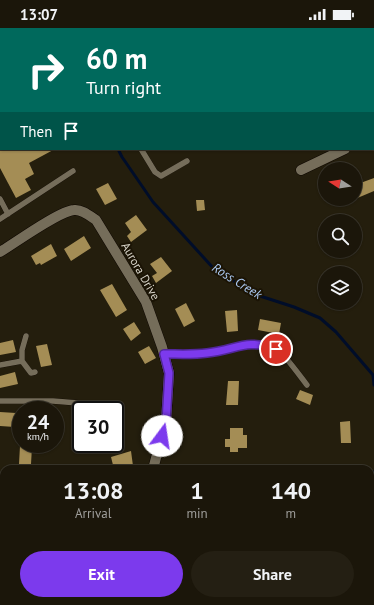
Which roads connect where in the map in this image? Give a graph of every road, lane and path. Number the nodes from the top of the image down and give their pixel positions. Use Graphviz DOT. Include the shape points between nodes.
graph roads {
  1 [pos="143,150"];
  2 [pos="343,150"];
  3 [pos="187,160"];
  4 [pos="301,170"];
  5 [pos="73,171"];
  6 [pos="0,199"];
  7 [pos="8,214"];
  8 [pos="0,219"];
  9 [pos="0,252"];
  10 [pos="26,336"];
  11 [pos="164,354"];
  12 [pos="22,361"];
  13 [pos="0,366"];
  14 [pos="35,372"];
  15 [pos="307,385"];
  16 [pos="0,401"];
  17 [pos="72,404"];
  18 [pos="154,465"];
  1 -- 3 [label="lane" via="155,172 161,176"];
  2 -- 4 [label="street"];
  5 -- 7 [label="lane"];
  6 -- 7 [label="lane"];
  7 -- 8 [label="lane"];
  9 -- 11 [label="street, Aurora Drive" via="74,209 86,213 96,220 146,302"];
  10 -- 12 [label="lane"];
  11 -- 15 [label="lane" via="206,354 246,344 265,345 276,349"];
  11 -- 18 [label="street, Aurora Drive" via="169,373 166,422"];
  12 -- 13 [label="lane"];
  12 -- 14 [label="lane" via="31,373"];
  16 -- 17 [label="lane"];
}
